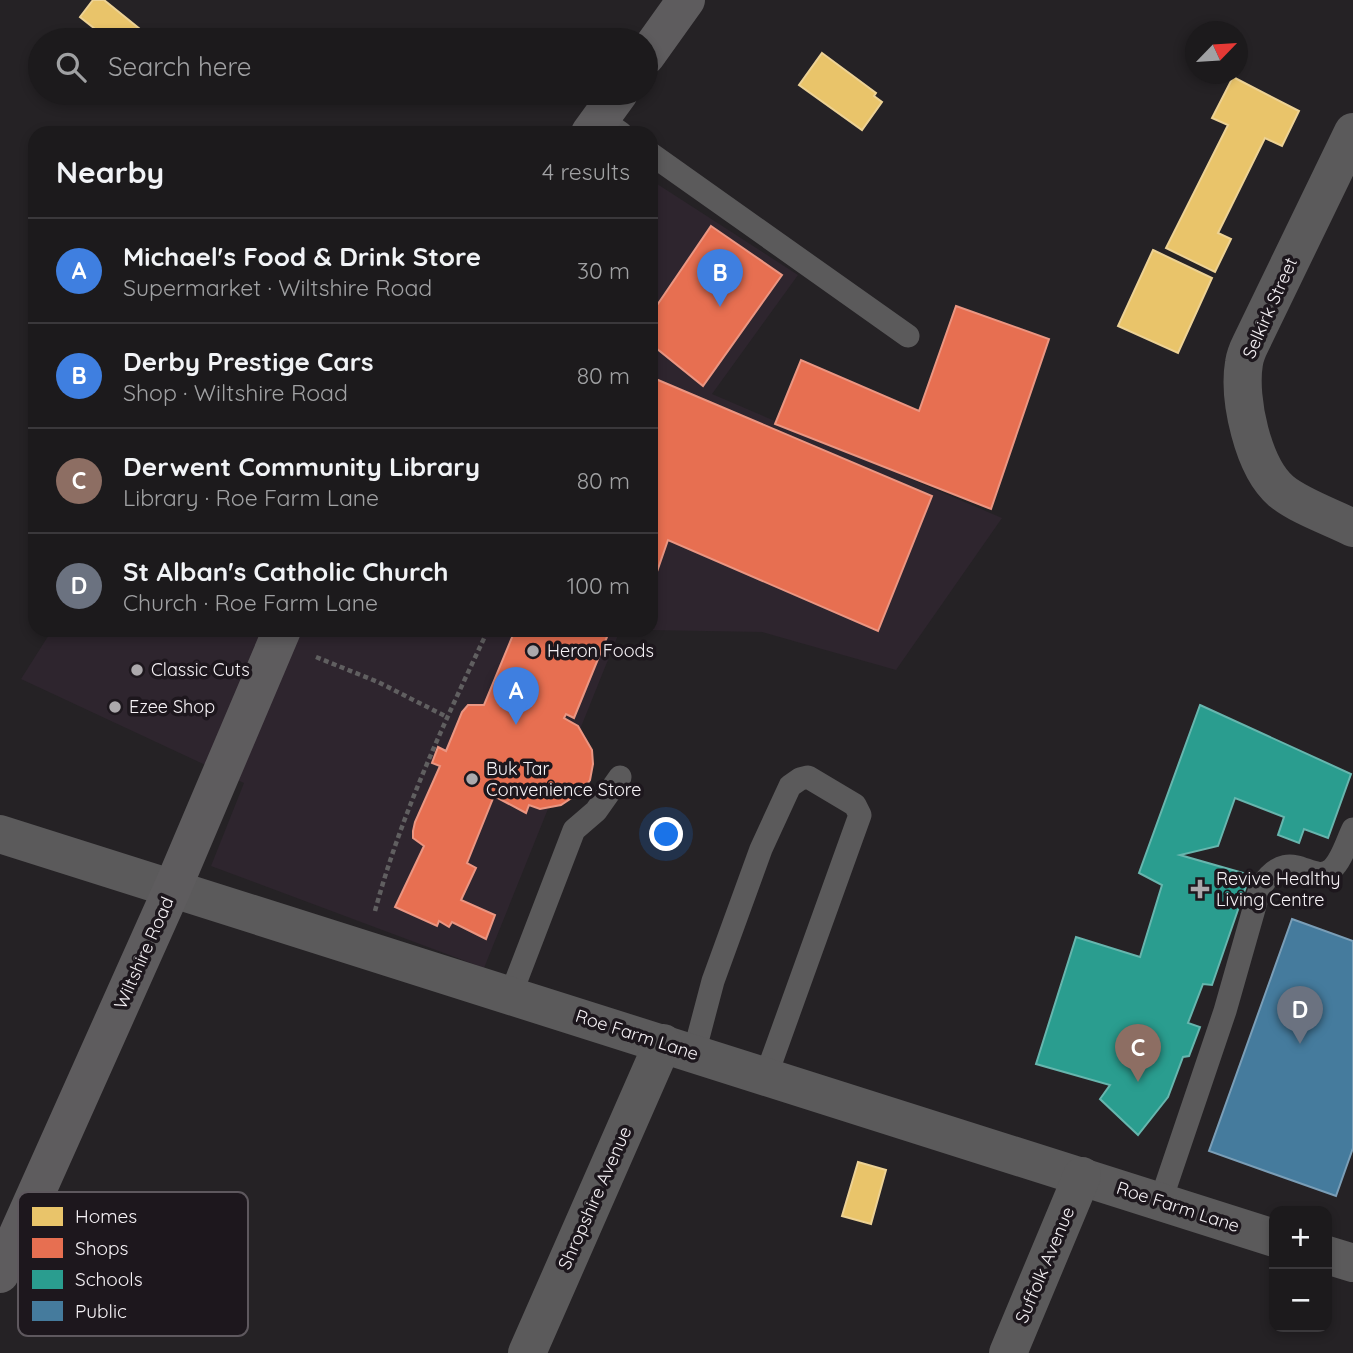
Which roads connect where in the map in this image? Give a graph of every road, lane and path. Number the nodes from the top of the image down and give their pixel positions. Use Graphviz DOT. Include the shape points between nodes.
graph roads {
  1 [pos="686,0"];
  2 [pos="658,39"];
  3 [pos="1353,132"];
  4 [pos="658,159"];
  5 [pos="908,336"];
  6 [pos="1353,528"];
  7 [pos="278,637"];
  8 [pos="283,637"];
  9 [pos="485,637"];
  10 [pos="447,717"];
  11 [pos="620,777"];
  12 [pos="1353,829"];
  13 [pos="0,834"];
  14 [pos="173,887"];
  15 [pos="365,948"];
  16 [pos="511,995"];
  17 [pos="679,1048"];
  18 [pos="766,1076"];
  19 [pos="1082,1177"];
  20 [pos="37,1192"];
  21 [pos="1161,1200"];
  22 [pos="18,1234"];
  23 [pos="1269,1236"];
  24 [pos="1332,1257"];
  25 [pos="1353,1263"];
  26 [pos="0,1274"];
  27 [pos="527,1353"];
  28 [pos="1008,1353"];
  1 -- 2 [label="street"];
  3 -- 6 [label="street, Selkirk Street" via="1243,366 1250,427 1267,475 1292,499"];
  4 -- 5 [label="lane"];
  7 -- 14 [label="street, Wiltshire Road"];
  8 -- 10 [label="path"];
  9 -- 10 [label="path"];
  10 -- 15 [label="path" via="389,860"];
  11 -- 16 [label="lane" via="596,811 573,830"];
  12 -- 21 [label="lane" via="1329,871 1320,874 1283,867 1270,872 1260,888 1225,1011"];
  13 -- 14 [label="street, Roe Farm Lane"];
  14 -- 15 [label="street, Roe Farm Lane"];
  14 -- 20 [label="street, Wiltshire Road"];
  15 -- 16 [label="street, Roe Farm Lane"];
  16 -- 17 [label="street, Roe Farm Lane"];
  17 -- 18 [label="street, Roe Farm Lane"];
  17 -- 18 [label="lane" via="713,981 761,849 790,786 808,777 855,805 860,815"];
  17 -- 27 [label="street, Shropshire Avenue"];
  18 -- 19 [label="street, Roe Farm Lane"];
  19 -- 21 [label="street, Roe Farm Lane"];
  19 -- 28 [label="street, Suffolk Avenue"];
  21 -- 23 [label="street, Roe Farm Lane"];
  22 -- 26 [label="street, Wiltshire Road"];
  24 -- 25 [label="street"];
}
